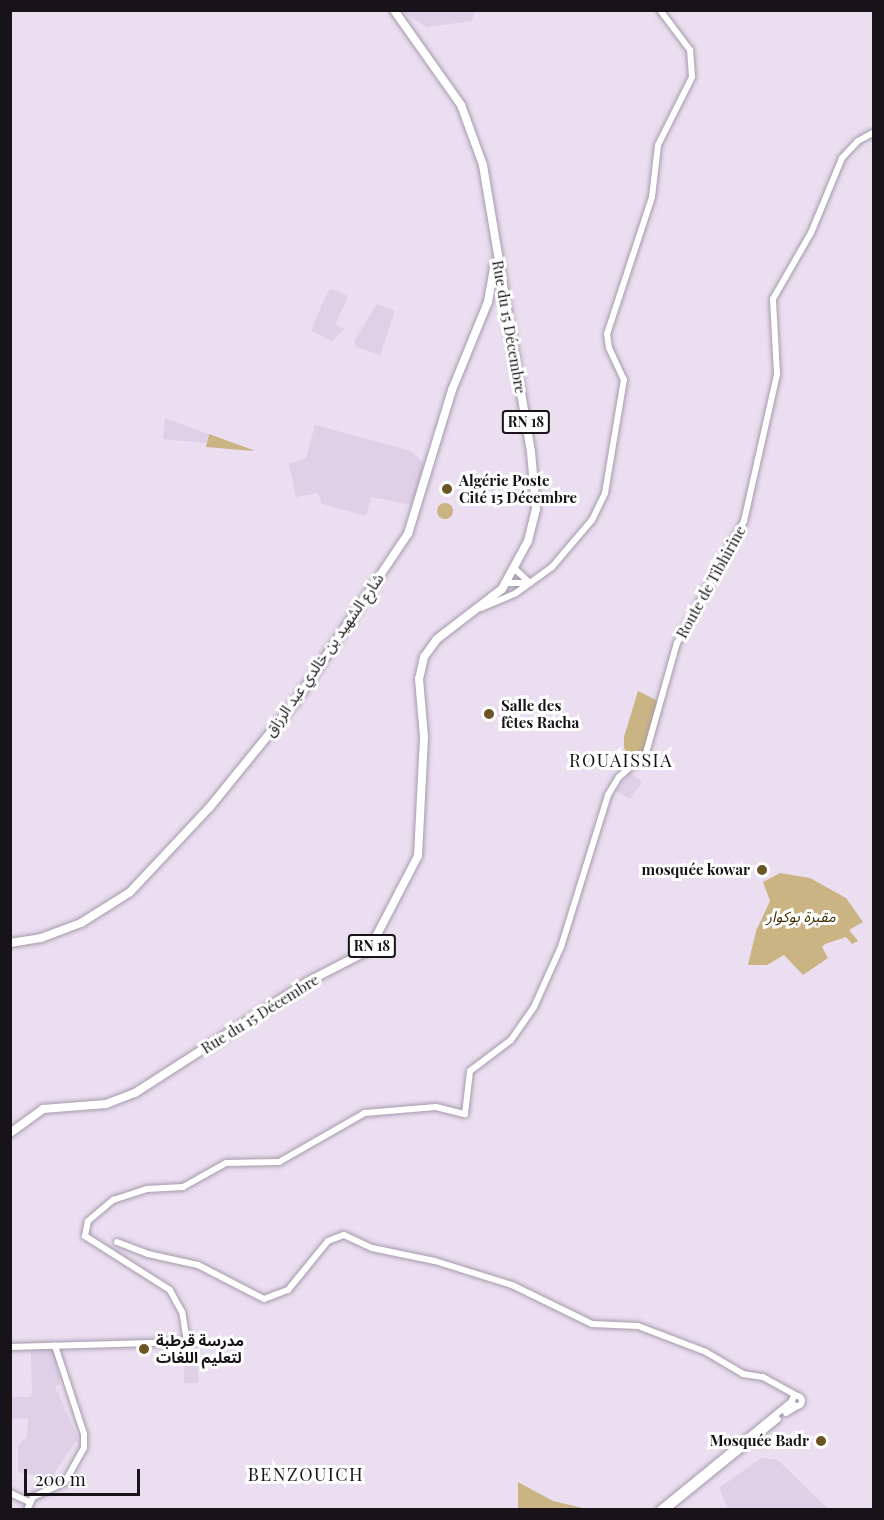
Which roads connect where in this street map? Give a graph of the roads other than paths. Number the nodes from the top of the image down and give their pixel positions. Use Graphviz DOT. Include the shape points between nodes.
graph roads {
  1 [pos="394,10"];
  2 [pos="660,10"];
  3 [pos="873,132"];
  4 [pos="496,257"];
  5 [pos="516,570"];
  6 [pos="507,583"];
  7 [pos="530,583"];
  8 [pos="520,590"];
  9 [pos="481,608"];
  10 [pos="10,943"];
  11 [pos="10,1133"];
  12 [pos="117,1242"];
  13 [pos="55,1346"];
  14 [pos="10,1347"];
  15 [pos="795,1401"];
  16 [pos="10,1493"];
  17 [pos="29,1502"];
  18 [pos="27,1509"];
  19 [pos="659,1509"];
  20 [pos="666,1509"];
  1 -- 4 [label="main road, Rue du 15 Décembre / RN 18" via="460,105 483,165"];
  2 -- 7 [label="street" via="690,50 693,68 690,85 658,145 652,196 607,334 609,348 624,375 608,483 592,520 561,558"];
  3 -- 13 [label="street, Route de Tibhirine" via="858,141 836,167 811,233 774,299 777,374 744,521 677,643 646,753 619,777 608,795 561,947 538,998 511,1040 470,1071 465,1114 436,1107 365,1113 279,1162 226,1162 183,1187 147,1189 113,1200 88,1221 85,1236 170,1290 182,1312 187,1342"];
  4 -- 5 [label="main road, Rue du 15 Décembre / RN 18" via="536,494 533,526"];
  4 -- 10 [label="main road, شارع الشهيد بن خالدي عبد الرزاق" via="488,302 452,390 409,532 296,701 209,808 130,892 72,927"];
  5 -- 6 [label="main road, Rue du 15 Décembre / RN 18"];
  5 -- 7 [label="street"];
  6 -- 7 [label="street"];
  6 -- 8 [label="street"];
  6 -- 9 [label="main road, Rue du 15 Décembre / RN 18"];
  7 -- 8 [label="street"];
  8 -- 9 [label="street"];
  9 -- 11 [label="main road, Rue du 15 Décembre / RN 18" via="437,639 420,668 424,737 418,856 369,950 305,983 135,1093 106,1104 43,1110"];
  12 -- 15 [label="street" via="148,1254 198,1265 264,1299 288,1290 328,1241 344,1235 372,1248 435,1261 512,1285 592,1324 638,1326 784,1389"];
  13 -- 14 [label="street"];
  13 -- 17 [label="street" via="84,1434 84,1448 65,1482"];
  15 -- 19 [label="street"];
  15 -- 20 [label="street"];
  16 -- 17 [label="street"];
  17 -- 18 [label="street"];
}
